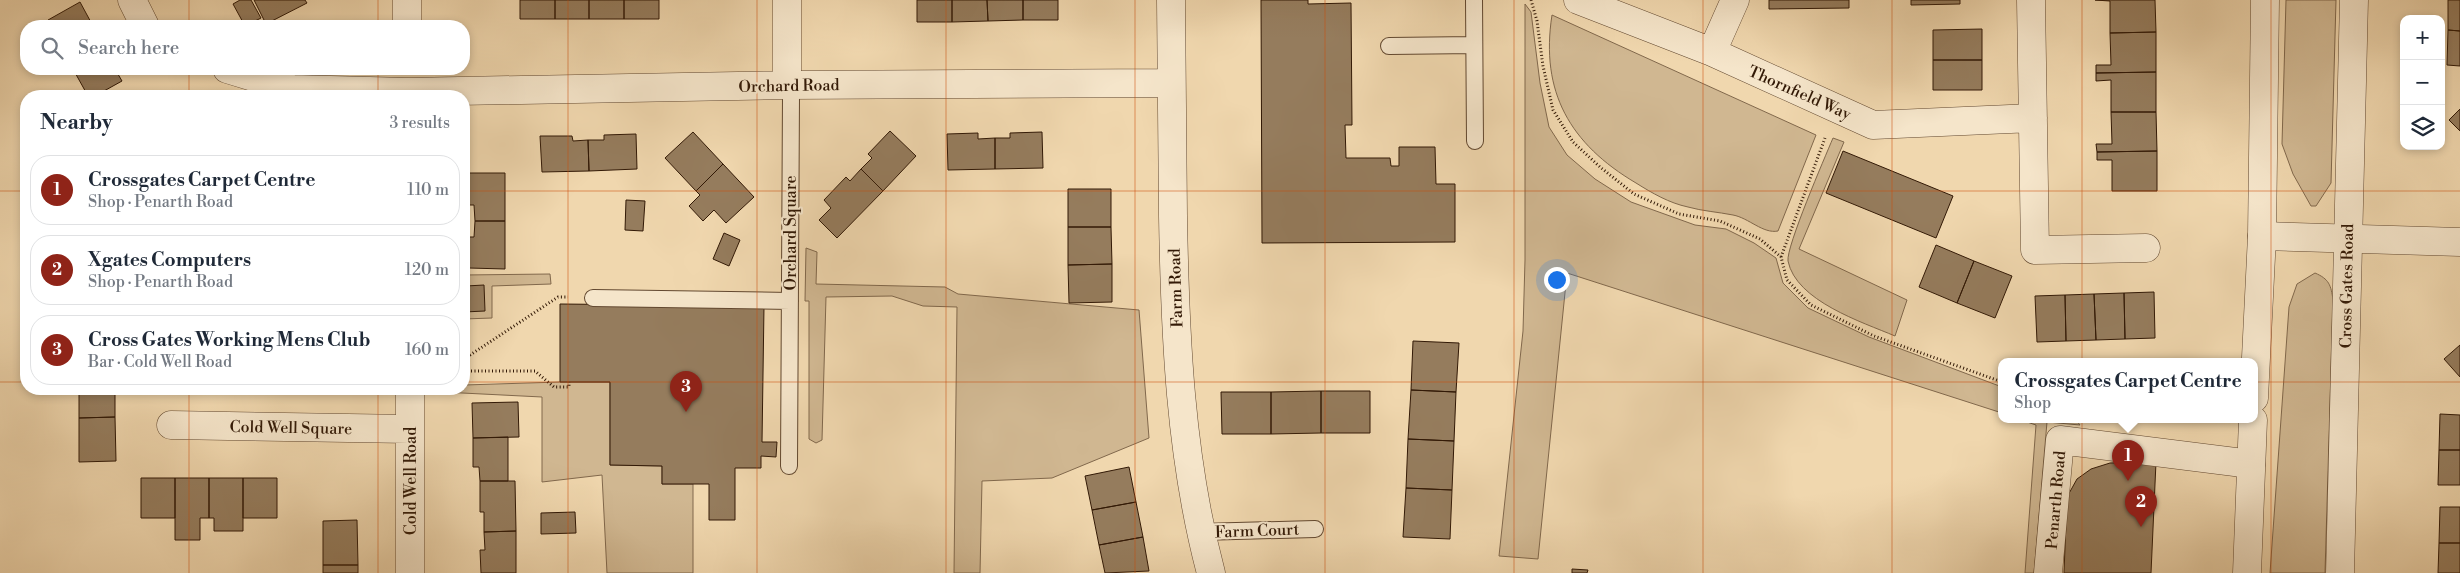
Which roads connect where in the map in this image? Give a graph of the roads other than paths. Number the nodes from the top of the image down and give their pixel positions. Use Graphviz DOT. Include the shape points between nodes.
graph roads {
  1 [pos="132,0"];
  2 [pos="407,0"];
  3 [pos="787,0"];
  4 [pos="1171,0"];
  5 [pos="1474,0"];
  6 [pos="1578,0"];
  7 [pos="1735,0"];
  8 [pos="2031,0"];
  9 [pos="2265,0"];
  10 [pos="2354,0"];
  11 [pos="142,20"];
  12 [pos="407,20"];
  13 [pos="1474,45"];
  14 [pos="1389,46"];
  15 [pos="1712,52"];
  16 [pos="246,75"];
  17 [pos="1171,83"];
  18 [pos="787,85"];
  19 [pos="408,86"];
  20 [pos="2033,118"];
  21 [pos="1475,141"];
  22 [pos="2262,236"];
  23 [pos="2347,240"];
  24 [pos="2460,242"];
  25 [pos="2146,248"];
  26 [pos="593,298"];
  27 [pos="790,301"];
  28 [pos="2256,358"];
  29 [pos="410,395"];
  30 [pos="2253,423"];
  31 [pos="171,425"];
  32 [pos="410,429"];
  33 [pos="2251,464"];
  34 [pos="790,466"];
  35 [pos="1315,529"];
  36 [pos="1200,532"];
  37 [pos="410,573"];
  38 [pos="1211,573"];
  39 [pos="2048,573"];
  40 [pos="2247,573"];
  41 [pos="2340,573"];
  1 -- 11 [label="street"];
  2 -- 12 [label="street"];
  3 -- 18 [label="street, Orchard Square"];
  4 -- 17 [label="street, Farm Road"];
  5 -- 13 [label="lane"];
  6 -- 15 [label="street, Thornfield Way"];
  7 -- 15 [label="street"];
  8 -- 20 [label="street"];
  9 -- 22 [label="street"];
  10 -- 23 [label="street, Cross Gates Road"];
  13 -- 14 [label="lane"];
  13 -- 21 [label="lane"];
  15 -- 20 [label="street, Thornfield Way" via="1873,125"];
  16 -- 19 [label="street, Orchard Road" via="292,89"];
  17 -- 18 [label="street, Orchard Road"];
  17 -- 36 [label="street, Farm Road" via="1175,321 1185,427"];
  18 -- 19 [label="street, Orchard Road"];
  18 -- 27 [label="lane, Orchard Square" via="791,95"];
  20 -- 25 [label="street" via="2035,250"];
  22 -- 23 [label="street"];
  22 -- 28 [label="street"];
  23 -- 24 [label="street"];
  23 -- 41 [label="street, Cross Gates Road"];
  26 -- 27 [label="lane"];
  27 -- 34 [label="lane, Orchard Square"];
  29 -- 32 [label="street, Cold Well Road"];
  30 -- 33 [label="street"];
  31 -- 32 [label="street, Cold Well Square"];
  32 -- 37 [label="street, Cold Well Road"];
  33 -- 39 [label="street, Penarth Road" via="2060,440"];
  33 -- 40 [label="street"];
  35 -- 36 [label="lane, Farm Court"];
  36 -- 38 [label="street, Farm Road"];
}
